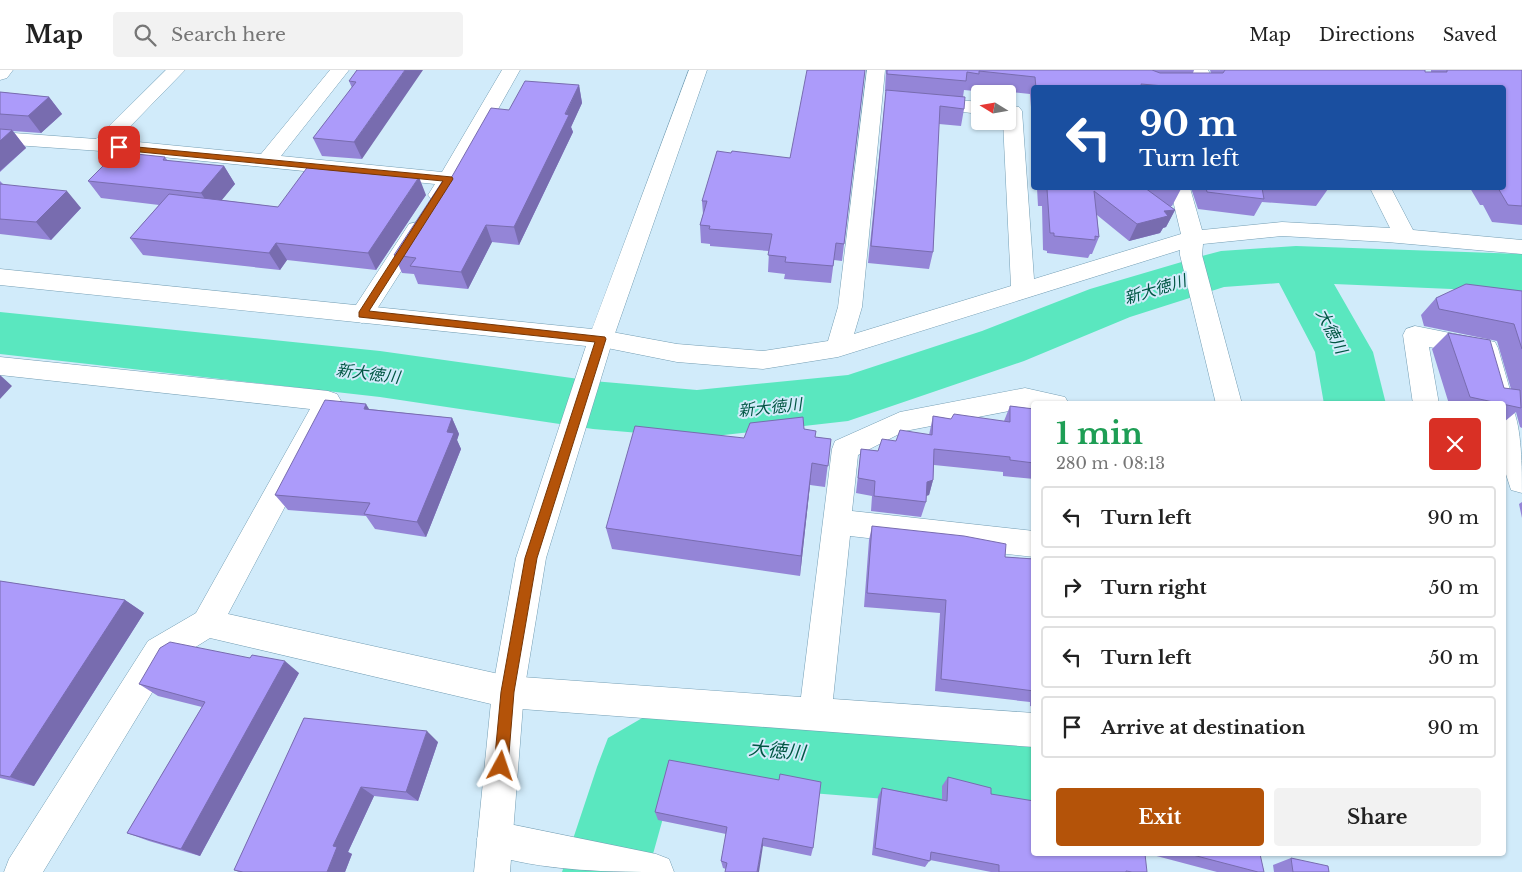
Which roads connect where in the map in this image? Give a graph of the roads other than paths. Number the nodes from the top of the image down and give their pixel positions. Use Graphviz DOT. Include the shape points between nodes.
graph roads {
  1 [pos="4,70"];
  2 [pos="176,70"];
  3 [pos="340,70"];
  4 [pos="511,70"];
  5 [pos="698,70"];
  6 [pos="876,70"];
  7 [pos="1199,70"];
  8 [pos="0,74"];
  9 [pos="1162,83"];
  10 [pos="911,102"];
  11 [pos="971,107"];
  12 [pos="1013,130"];
  13 [pos="0,138"];
  14 [pos="101,145"];
  15 [pos="266,162"];
  16 [pos="449,179"];
  17 [pos="1180,190"];
  18 [pos="1383,190"];
  19 [pos="1405,237"];
  20 [pos="1192,246"];
  21 [pos="1522,248"];
  22 [pos="0,277"];
  23 [pos="1023,289"];
  24 [pos="362,314"];
  25 [pos="601,339"];
  26 [pos="838,348"];
  27 [pos="0,366"];
  28 [pos="1040,401"];
  29 [pos="1227,401"];
  30 [pos="1426,401"];
  31 [pos="1500,401"];
  32 [pos="1506,422"];
  33 [pos="1506,479"];
  34 [pos="1522,482"];
  35 [pos="837,522"];
  36 [pos="1031,544"];
  37 [pos="206,622"];
  38 [pos="508,692"];
  39 [pos="815,713"];
  40 [pos="1031,730"];
  41 [pos="493,855"];
  42 [pos="642,869"];
  43 [pos="22,872"];
  1 -- 8 [label="street"];
  2 -- 14 [label="street"];
  3 -- 15 [label="street"];
  4 -- 16 [label="street"];
  5 -- 25 [label="street"];
  6 -- 26 [label="street" via="882,99 850,307"];
  7 -- 9 [label="street" via="1206,85"];
  10 -- 11 [label="street"];
  12 -- 23 [label="street"];
  13 -- 14 [label="street"];
  14 -- 15 [label="street"];
  15 -- 16 [label="street"];
  16 -- 24 [label="street"];
  17 -- 20 [label="street"];
  18 -- 19 [label="street"];
  19 -- 20 [label="street" via="1282,229"];
  19 -- 21 [label="street"];
  20 -- 23 [label="street"];
  20 -- 29 [label="street"];
  22 -- 24 [label="street"];
  23 -- 26 [label="street"];
  24 -- 25 [label="street"];
  25 -- 26 [label="street" via="677,353 764,360"];
  25 -- 38 [label="street" via="531,558"];
  27 -- 37 [label="street" via="328,401"];
  28 -- 35 [label="street" via="1025,398 900,422 845,449"];
  30 -- 31 [label="street" via="1415,335 1486,348"];
  32 -- 34 [label="street"];
  33 -- 34 [label="street"];
  35 -- 36 [label="street"];
  35 -- 39 [label="street"];
  37 -- 38 [label="street"];
  37 -- 43 [label="street" via="159,652"];
  38 -- 39 [label="street"];
  38 -- 41 [label="street"];
  39 -- 40 [label="street"];
  41 -- 42 [label="street" via="584,858"];
}
